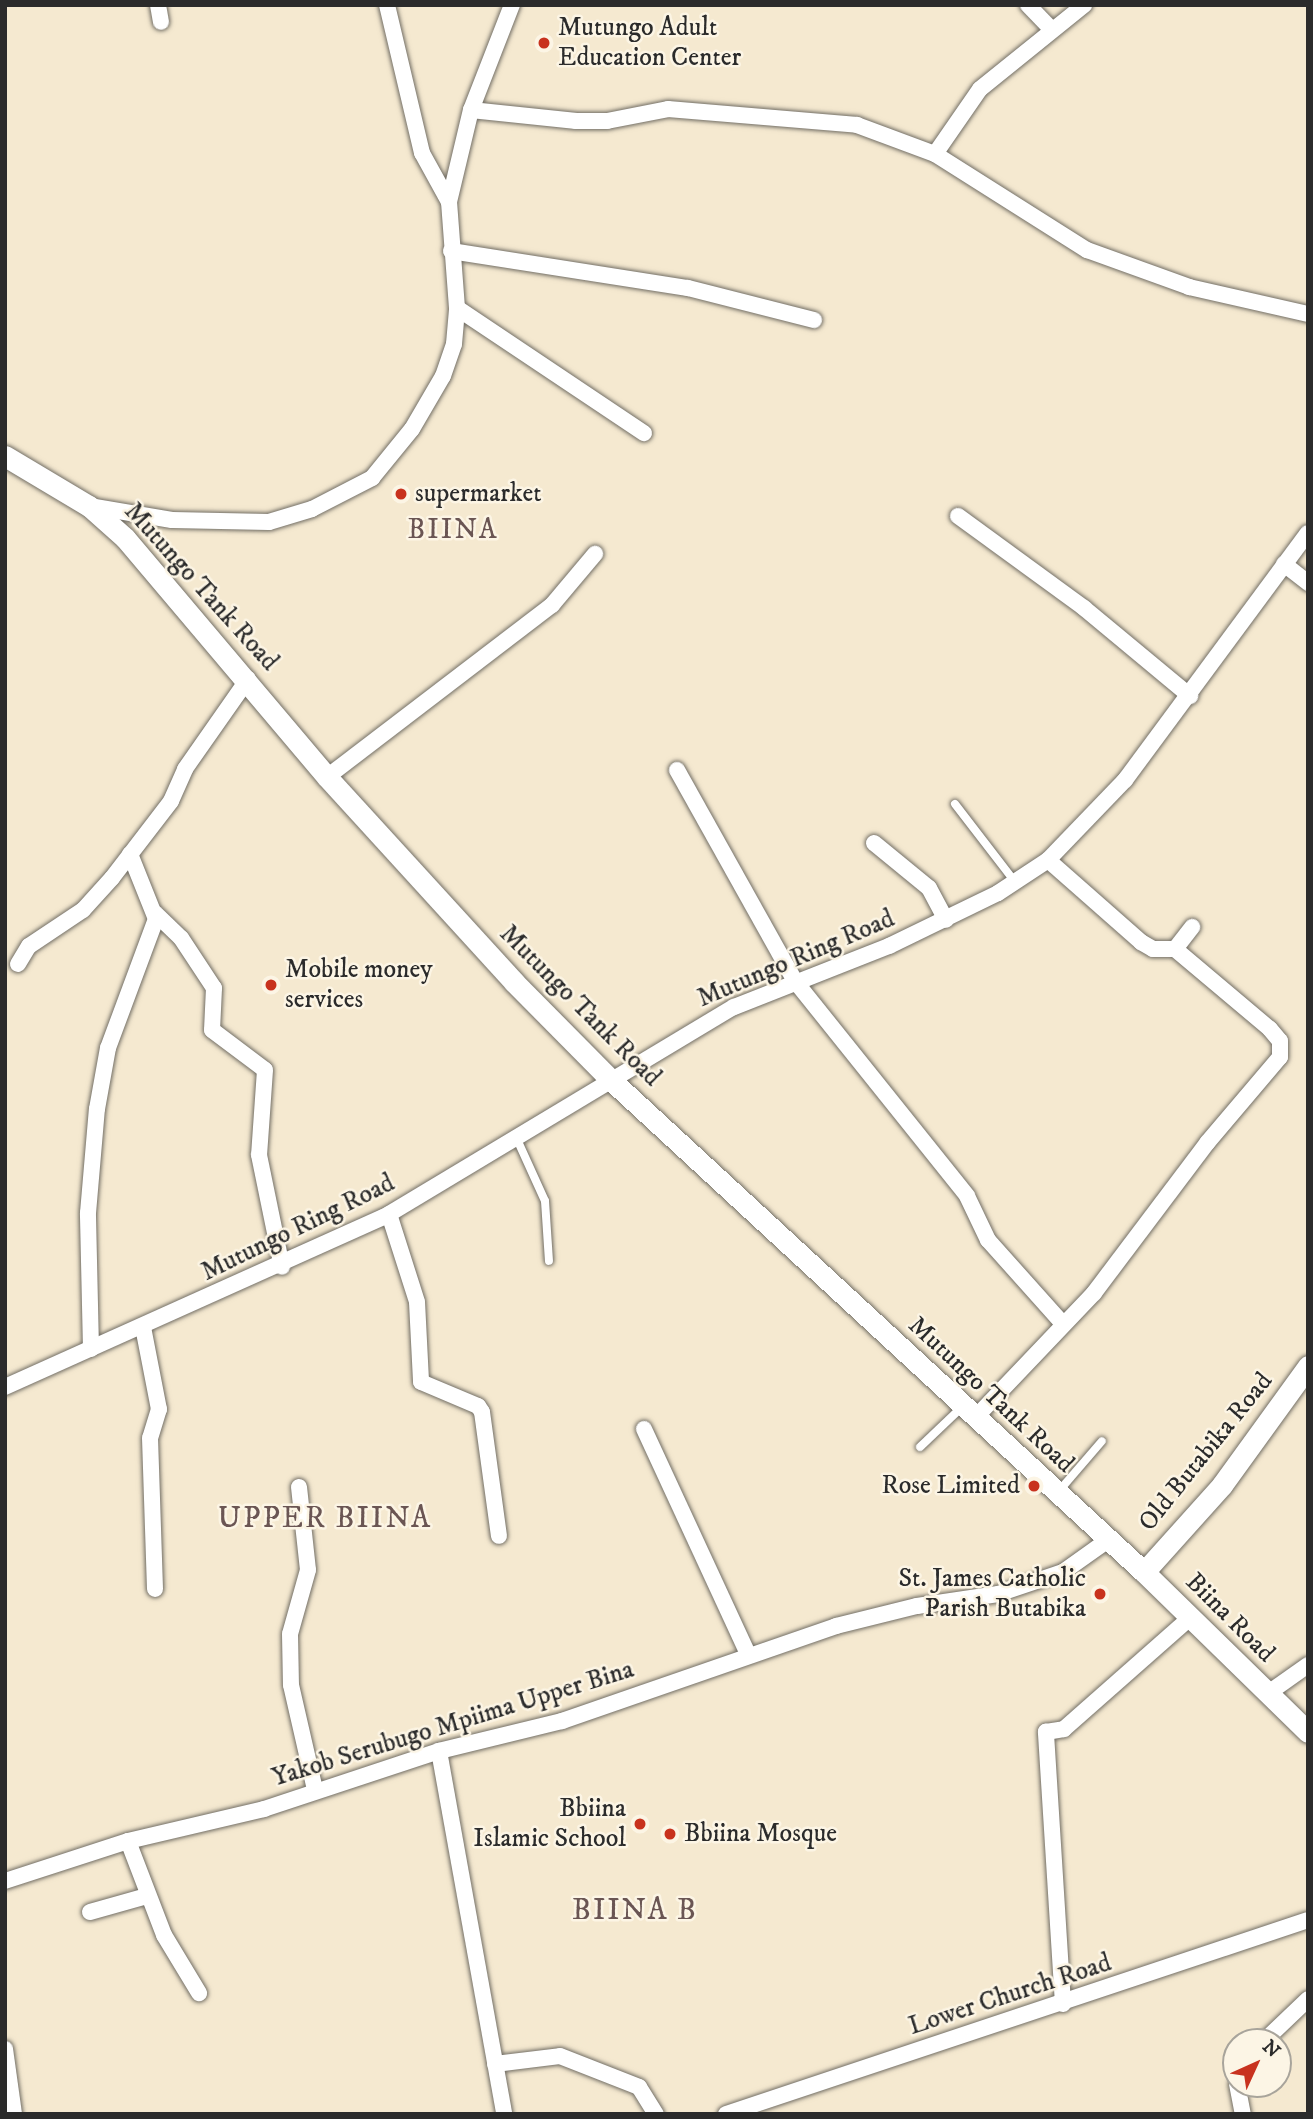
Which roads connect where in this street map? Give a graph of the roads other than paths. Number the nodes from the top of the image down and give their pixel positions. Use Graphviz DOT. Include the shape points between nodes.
graph roads {
  1 [pos="159,5"];
  2 [pos="387,5"];
  3 [pos="512,5"];
  4 [pos="1028,5"];
  5 [pos="1084,5"];
  6 [pos="161,22"];
  7 [pos="1051,29"];
  8 [pos="471,110"];
  9 [pos="935,153"];
  10 [pos="449,202"];
  11 [pos="451,251"];
  12 [pos="457,308"];
  13 [pos="1308,314"];
  14 [pos="814,320"];
  15 [pos="644,433"];
  16 [pos="5,456"];
  17 [pos="89,506"];
  18 [pos="958,516"];
  19 [pos="1308,533"];
  20 [pos="595,554"];
  21 [pos="1284,564"];
  22 [pos="1308,583"];
  23 [pos="248,679"];
  24 [pos="1190,696"];
  25 [pos="677,770"];
  26 [pos="327,777"];
  27 [pos="955,804"];
  28 [pos="874,843"];
  29 [pos="130,854"];
  30 [pos="1048,860"];
  31 [pos="1015,882"];
  32 [pos="155,913"];
  33 [pos="946,920"];
  34 [pos="1192,927"];
  35 [pos="1175,949"];
  36 [pos="18,964"];
  37 [pos="795,981"];
  38 [pos="611,1080"];
  39 [pos="516,1138"];
  40 [pos="389,1214"];
  41 [pos="549,1261"];
  42 [pos="282,1267"];
  43 [pos="1063,1324"];
  44 [pos="142,1327"];
  45 [pos="91,1349"];
  46 [pos="1308,1366"];
  47 [pos="5,1387"];
  48 [pos="968,1413"];
  49 [pos="644,1429"];
  50 [pos="1102,1441"];
  51 [pos="920,1447"];
  52 [pos="299,1487"];
  53 [pos="1057,1493"];
  54 [pos="499,1536"];
  55 [pos="1108,1540"];
  56 [pos="1144,1572"];
  57 [pos="155,1589"];
  58 [pos="1190,1618"];
  59 [pos="748,1654"];
  60 [pos="1308,1665"];
  61 [pos="1267,1694"];
  62 [pos="1308,1732"];
  63 [pos="439,1751"];
  64 [pos="315,1790"];
  65 [pos="128,1841"];
  66 [pos="5,1881"];
  67 [pos="147,1896"];
  68 [pos="90,1912"];
  69 [pos="1308,1920"];
  70 [pos="199,1993"];
  71 [pos="1308,1999"];
  72 [pos="1063,2004"];
  73 [pos="1278,2028"];
  74 [pos="5,2049"];
  75 [pos="495,2064"];
  76 [pos="14,2114"];
  77 [pos="503,2114"];
  78 [pos="656,2114"];
  79 [pos="726,2114"];
  1 -- 6 [label="street"];
  2 -- 10 [label="street" via="422,153"];
  3 -- 8 [label="street"];
  4 -- 7 [label="street"];
  5 -- 7 [label="street"];
  7 -- 9 [label="street" via="980,89"];
  8 -- 9 [label="street" via="576,121 607,121 668,109 776,116 857,125"];
  8 -- 10 [label="street"];
  9 -- 13 [label="street" via="1087,250 1189,287"];
  10 -- 11 [label="street"];
  11 -- 12 [label="street"];
  11 -- 14 [label="street" via="688,288"];
  12 -- 15 [label="street"];
  12 -- 17 [label="street" via="454,344 443,376 418,418 372,478 344,494 268,522 172,520"];
  16 -- 17 [label="street, Mutungo Tank Road"];
  17 -- 23 [label="street, Mutungo Tank Road" via="146,560"];
  18 -- 24 [label="street" via="1084,608"];
  19 -- 21 [label="street, Mutungo Ring Road"];
  20 -- 26 [label="street" via="552,605"];
  21 -- 22 [label="street"];
  21 -- 24 [label="street, Mutungo Ring Road"];
  23 -- 26 [label="street, Mutungo Tank Road"];
  23 -- 29 [label="street" via="185,769 171,801"];
  24 -- 30 [label="street, Mutungo Ring Road" via="1125,780"];
  25 -- 37 [label="street"];
  26 -- 38 [label="street, Mutungo Tank Road" via="514,982"];
  27 -- 31 [label="lane"];
  28 -- 33 [label="street" via="929,888"];
  29 -- 32 [label="street"];
  29 -- 36 [label="street" via="83,909 29,946"];
  30 -- 31 [label="street, Mutungo Ring Road"];
  30 -- 35 [label="street" via="1141,942 1153,949"];
  31 -- 33 [label="street, Mutungo Ring Road"];
  32 -- 42 [label="street" via="181,938 214,988 212,1030 265,1070 259,1155"];
  32 -- 45 [label="street" via="148,945 107,1048 97,1109 88,1213"];
  33 -- 37 [label="street, Mutungo Ring Road"];
  34 -- 35 [label="street"];
  35 -- 43 [label="street" via="1270,1029 1280,1041 1280,1057 1207,1143 1128,1252"];
  37 -- 38 [label="street, Mutungo Ring Road" via="734,1007"];
  37 -- 43 [label="street" via="967,1196 988,1240"];
  38 -- 39 [label="street, Mutungo Ring Road"];
  38 -- 48 [label="street, Mutungo Tank Road"];
  39 -- 40 [label="street, Mutungo Ring Road"];
  39 -- 41 [label="lane" via="538,1177 545,1201"];
  40 -- 42 [label="street, Mutungo Ring Road"];
  40 -- 54 [label="street" via="417,1302 421,1382 478,1406 482,1412"];
  42 -- 44 [label="street, Mutungo Ring Road"];
  43 -- 48 [label="street"];
  44 -- 45 [label="street, Mutungo Ring Road"];
  44 -- 57 [label="street" via="159,1409 150,1438"];
  45 -- 47 [label="street, Mutungo Ring Road"];
  46 -- 56 [label="street, Old Butabika Road" via="1222,1485"];
  48 -- 51 [label="lane"];
  48 -- 53 [label="street, Mutungo Tank Road"];
  49 -- 59 [label="street"];
  50 -- 53 [label="lane"];
  52 -- 64 [label="street" via="308,1570 290,1634 291,1685"];
  53 -- 55 [label="street, Mutungo Tank Road"];
  55 -- 56 [label="street, Mutungo Tank Road"];
  55 -- 59 [label="street, Yakob Serubugo Mpiima Upper Bina" via="1084,1560 1030,1584 904,1609"];
  56 -- 58 [label="street, Biina Road"];
  58 -- 61 [label="street, Biina Road"];
  58 -- 72 [label="street" via="1064,1729 1046,1732"];
  59 -- 63 [label="street, Yakob Serubugo Mpiima Upper Bina" via="562,1721"];
  60 -- 61 [label="street"];
  61 -- 62 [label="street, Biina Road"];
  63 -- 64 [label="street, Yakob Serubugo Mpiima Upper Bina"];
  63 -- 75 [label="street"];
  64 -- 65 [label="street, Yakob Serubugo Mpiima Upper Bina" via="264,1809"];
  65 -- 66 [label="street, Yakob Serubugo Mpiima Upper Bina"];
  65 -- 67 [label="street"];
  67 -- 68 [label="street"];
  67 -- 70 [label="street" via="164,1936"];
  69 -- 72 [label="street, Lower Church Road"];
  71 -- 73 [label="street"];
  72 -- 79 [label="street, Lower Church Road"];
  74 -- 76 [label="street"];
  75 -- 77 [label="street"];
  75 -- 78 [label="street" via="560,2056 639,2087"];
}
